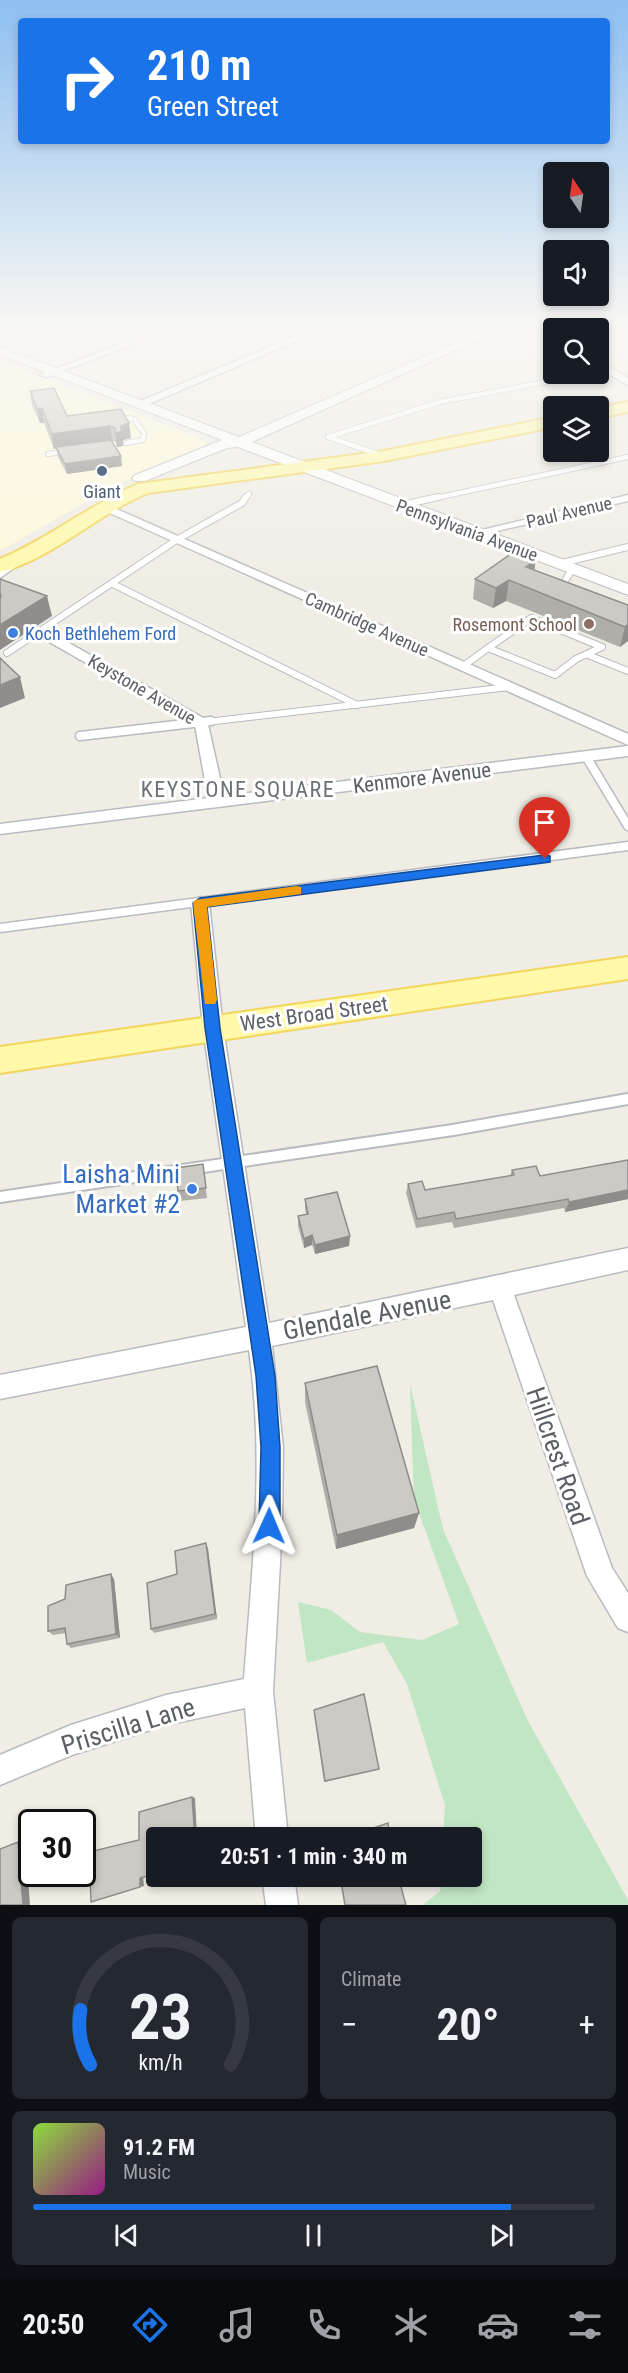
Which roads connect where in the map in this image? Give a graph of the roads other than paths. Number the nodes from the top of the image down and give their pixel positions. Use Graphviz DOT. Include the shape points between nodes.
graph roads {
  1 [pos="111,417"];
  2 [pos="164,417"];
  3 [pos="171,417"];
  4 [pos="296,417"];
  5 [pos="392,417"];
  6 [pos="543,424"];
  7 [pos="126,443"];
  8 [pos="234,444"];
  9 [pos="80,450"];
  10 [pos="48,454"];
  11 [pos="384,456"];
  12 [pos="628,457"];
  13 [pos="357,460"];
  14 [pos="306,468"];
  15 [pos="244,474"];
  16 [pos="168,476"];
  17 [pos="142,483"];
  18 [pos="353,487"];
  19 [pos="249,494"];
  20 [pos="628,498"];
  21 [pos="402,506"];
  22 [pos="105,507"];
  23 [pos="476,533"];
  24 [pos="178,539"];
  25 [pos="628,547"];
  26 [pos="27,554"];
  27 [pos="0,555"];
  28 [pos="0,566"];
  29 [pos="565,567"];
  30 [pos="0,574"];
  31 [pos="113,584"];
  32 [pos="628,590"];
  33 [pos="572,592"];
  34 [pos="42,632"];
  35 [pos="488,648"];
  36 [pos="7,653"];
  37 [pos="588,656"];
  38 [pos="462,667"];
  39 [pos="628,671"];
  40 [pos="509,687"];
  41 [pos="357,705"];
  42 [pos="202,723"];
  43 [pos="80,736"];
  44 [pos="628,740"];
  45 [pos="628,751"];
  46 [pos="587,758"];
  47 [pos="217,803"];
  48 [pos="628,826"];
  49 [pos="0,830"];
  50 [pos="628,846"];
  51 [pos="200,903"];
  52 [pos="0,928"];
  53 [pos="628,968"];
  54 [pos="213,1028"];
  55 [pos="0,1060"];
  56 [pos="628,1099"];
  57 [pos="233,1161"];
  58 [pos="0,1197"];
  59 [pos="628,1259"];
  60 [pos="500,1288"];
  61 [pos="260,1336"];
  62 [pos="0,1387"];
  63 [pos="628,1618"];
  64 [pos="258,1690"];
  65 [pos="0,1770"];
  66 [pos="271,1827"];
  67 [pos="280,1887"];
  68 [pos="282,1905"];
  1 -- 7 [label="lane" via="134,419 144,433 143,440"];
  2 -- 8 [label="street, Pennsylvania Avenue"];
  3 -- 8 [label="street, Pennsylvania Avenue"];
  4 -- 8 [label="street"];
  5 -- 11 [label="lane" via="328,437"];
  6 -- 11 [label="main road"];
  8 -- 14 [label="street, Pennsylvania Avenue" via="277,462"];
  8 -- 16 [label="street"];
  8 -- 17 [label="street"];
  9 -- 10 [label="lane"];
  11 -- 13 [label="main road"];
  12 -- 21 [label="lane"];
  13 -- 14 [label="main road"];
  13 -- 18 [label="street" via="346,474"];
  14 -- 15 [label="main road"];
  14 -- 18 [label="street, Pennsylvania Avenue"];
  15 -- 16 [label="main road"];
  15 -- 17 [label="main road"];
  16 -- 17 [label="main road"];
  17 -- 22 [label="main road"];
  17 -- 27 [label="main road" via="116,489"];
  18 -- 21 [label="street, Pennsylvania Avenue"];
  19 -- 24 [label="lane" via="227,513"];
  20 -- 23 [label="street, Paul Avenue"];
  21 -- 23 [label="street, Pennsylvania Avenue"];
  22 -- 24 [label="street, Cambridge Avenue"];
  22 -- 26 [label="main road"];
  23 -- 29 [label="street, Pennsylvania Avenue"];
  24 -- 31 [label="lane"];
  24 -- 38 [label="street, Cambridge Avenue"];
  25 -- 29 [label="lane"];
  26 -- 28 [label="main road"];
  26 -- 30 [label="street"];
  29 -- 32 [label="street, Pennsylvania Avenue"];
  29 -- 33 [label="lane" via="561,588"];
  31 -- 34 [label="lane"];
  31 -- 41 [label="lane"];
  34 -- 36 [label="lane"];
  34 -- 42 [label="street, Keystone Avenue"];
  35 -- 37 [label="lane" via="555,675 576,659"];
  35 -- 37 [label="lane" via="531,618 602,647"];
  35 -- 38 [label="lane"];
  37 -- 39 [label="lane"];
  38 -- 40 [label="street, Cambridge Avenue"];
  40 -- 41 [label="lane"];
  40 -- 44 [label="street, Cambridge Avenue"];
  41 -- 42 [label="lane"];
  42 -- 43 [label="lane"];
  42 -- 47 [label="street, Keystone Avenue"];
  45 -- 46 [label="street, Kenmore Avenue"];
  46 -- 47 [label="street, Kenmore Avenue"];
  46 -- 48 [label="lane"];
  47 -- 49 [label="street, Kenmore Avenue"];
  50 -- 51 [label="lane"];
  51 -- 52 [label="lane"];
  51 -- 54 [label="street"];
  53 -- 54 [label="main road, West Broad Street"];
  54 -- 55 [label="main road, West Broad Street"];
  54 -- 57 [label="street"];
  56 -- 57 [label="lane" via="453,1130"];
  57 -- 58 [label="lane"];
  57 -- 61 [label="street"];
  59 -- 60 [label="street, Glendale Avenue"];
  60 -- 61 [label="street, Glendale Avenue"];
  60 -- 63 [label="street, Hillcrest Road" via="601,1576"];
  61 -- 62 [label="street, Glendale Avenue"];
  61 -- 64 [label="street" via="270,1447"];
  64 -- 65 [label="street, Priscilla Lane" via="166,1710 71,1740"];
  64 -- 66 [label="street"];
  67 -- 68 [label="street"];
}
